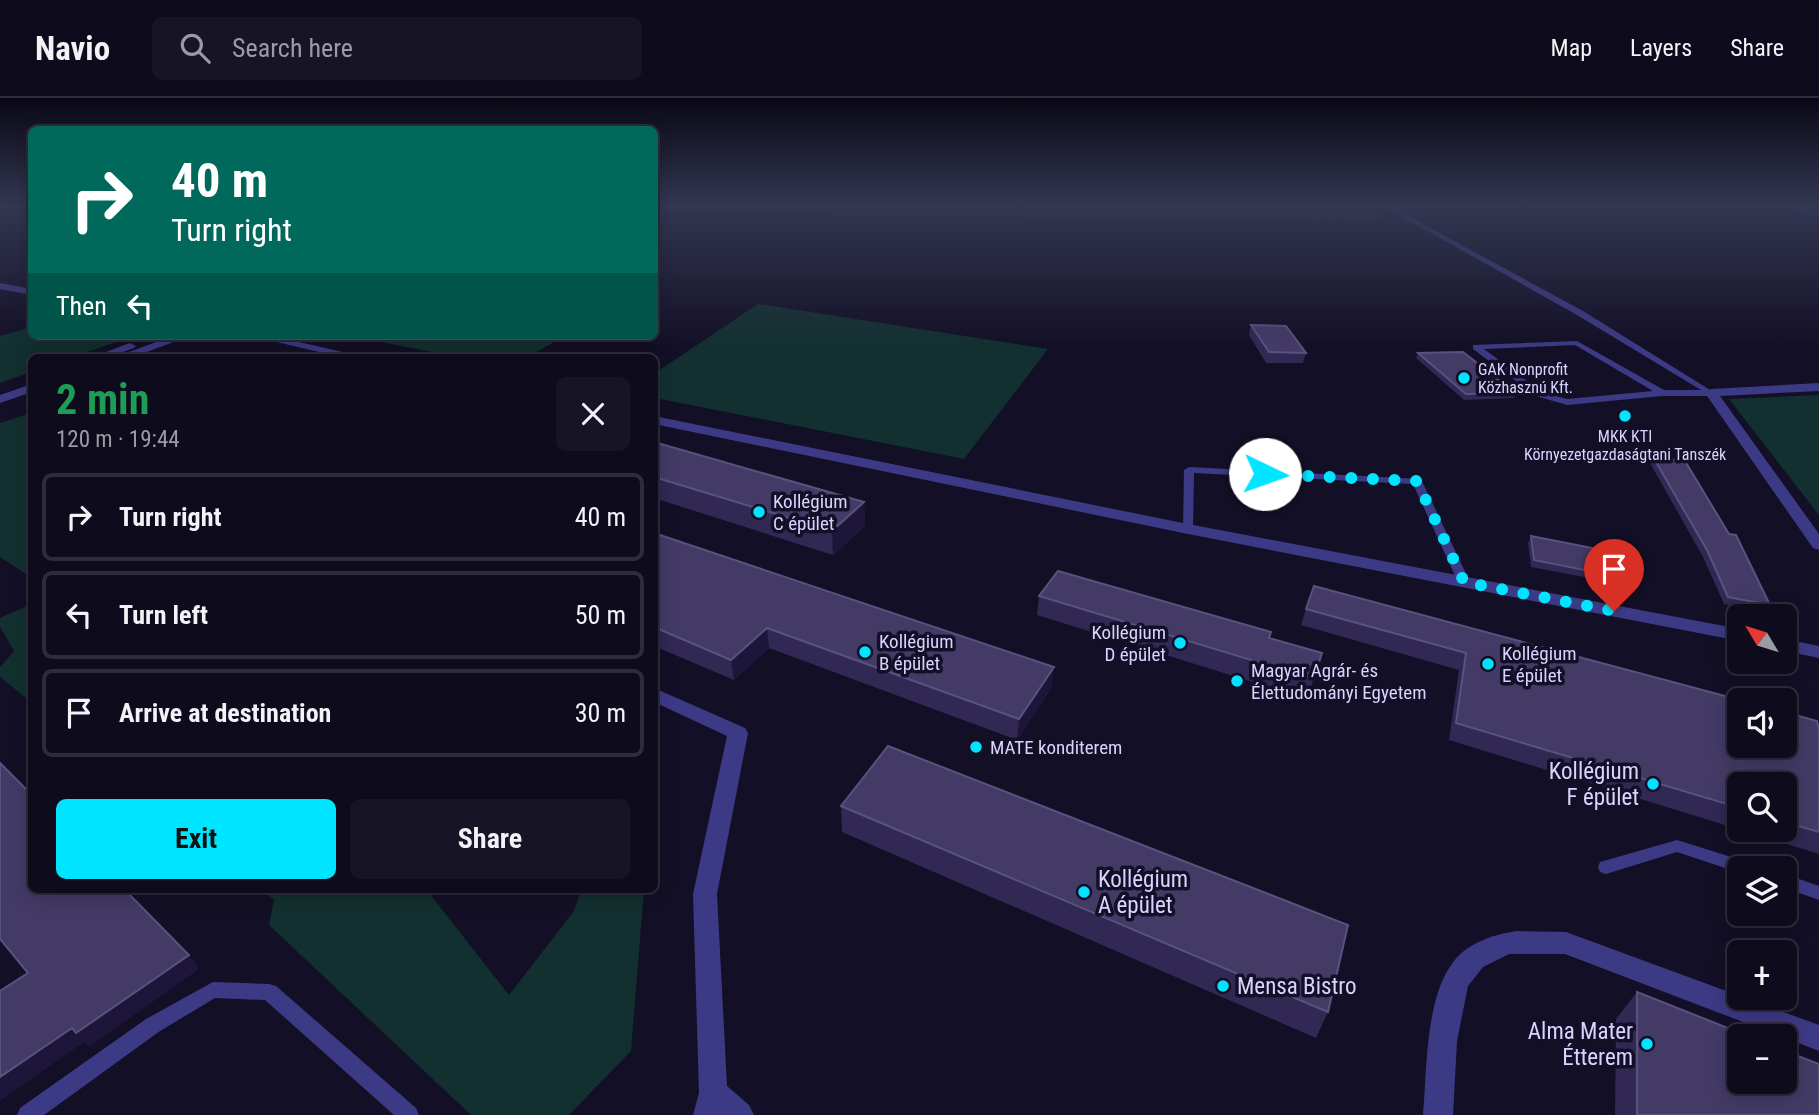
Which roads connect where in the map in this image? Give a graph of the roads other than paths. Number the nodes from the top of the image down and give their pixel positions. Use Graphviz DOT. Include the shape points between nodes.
graph roads {
  1 [pos="1472,253"];
  2 [pos="0,286"];
  3 [pos="28,291"];
  4 [pos="148,340"];
  5 [pos="172,340"];
  6 [pos="276,340"];
  7 [pos="107,354"];
  8 [pos="130,354"];
  9 [pos="344,354"];
  10 [pos="28,381"];
  11 [pos="1819,387"];
  12 [pos="28,389"];
  13 [pos="0,390"];
  14 [pos="1662,393"];
  15 [pos="1711,393"];
  16 [pos="0,399"];
  17 [pos="658,421"];
  18 [pos="1188,529"];
  19 [pos="1819,545"];
  20 [pos="1464,582"];
  21 [pos="1727,633"];
  22 [pos="1797,647"];
  23 [pos="1819,652"];
  24 [pos="658,696"];
  25 [pos="1727,862"];
  26 [pos="1606,867"];
  27 [pos="1797,885"];
  28 [pos="1819,893"];
  29 [pos="1819,1038"];
  30 [pos="710,1104"];
  31 [pos="27,1115"];
  32 [pos="409,1115"];
  33 [pos="738,1115"];
  34 [pos="1438,1115"];
  1 -- 15 [label="lane"];
  2 -- 3 [label="street"];
  4 -- 7 [label="street"];
  5 -- 8 [label="street"];
  6 -- 9 [label="street"];
  10 -- 13 [label="street"];
  11 -- 15 [label="street"];
  12 -- 16 [label="street"];
  14 -- 14 [label="lane" via="1567,402 1539,394 1476,347 1577,342"];
  14 -- 15 [label="lane"];
  15 -- 19 [label="street"];
  17 -- 18 [label="street"];
  18 -- 20 [label="street"];
  18 -- 20 [label="lane" via="1189,470 1417,481"];
  20 -- 21 [label="street"];
  22 -- 23 [label="street"];
  24 -- 30 [label="street" via="738,733 705,894"];
  25 -- 26 [label="lane" via="1677,846"];
  27 -- 28 [label="lane"];
  29 -- 34 [label="street" via="1566,943 1502,945 1478,955 1462,971 1452,995"];
  30 -- 33 [label="street"];
  31 -- 32 [label="lane" via="153,1025 213,990 269,992"];
}
